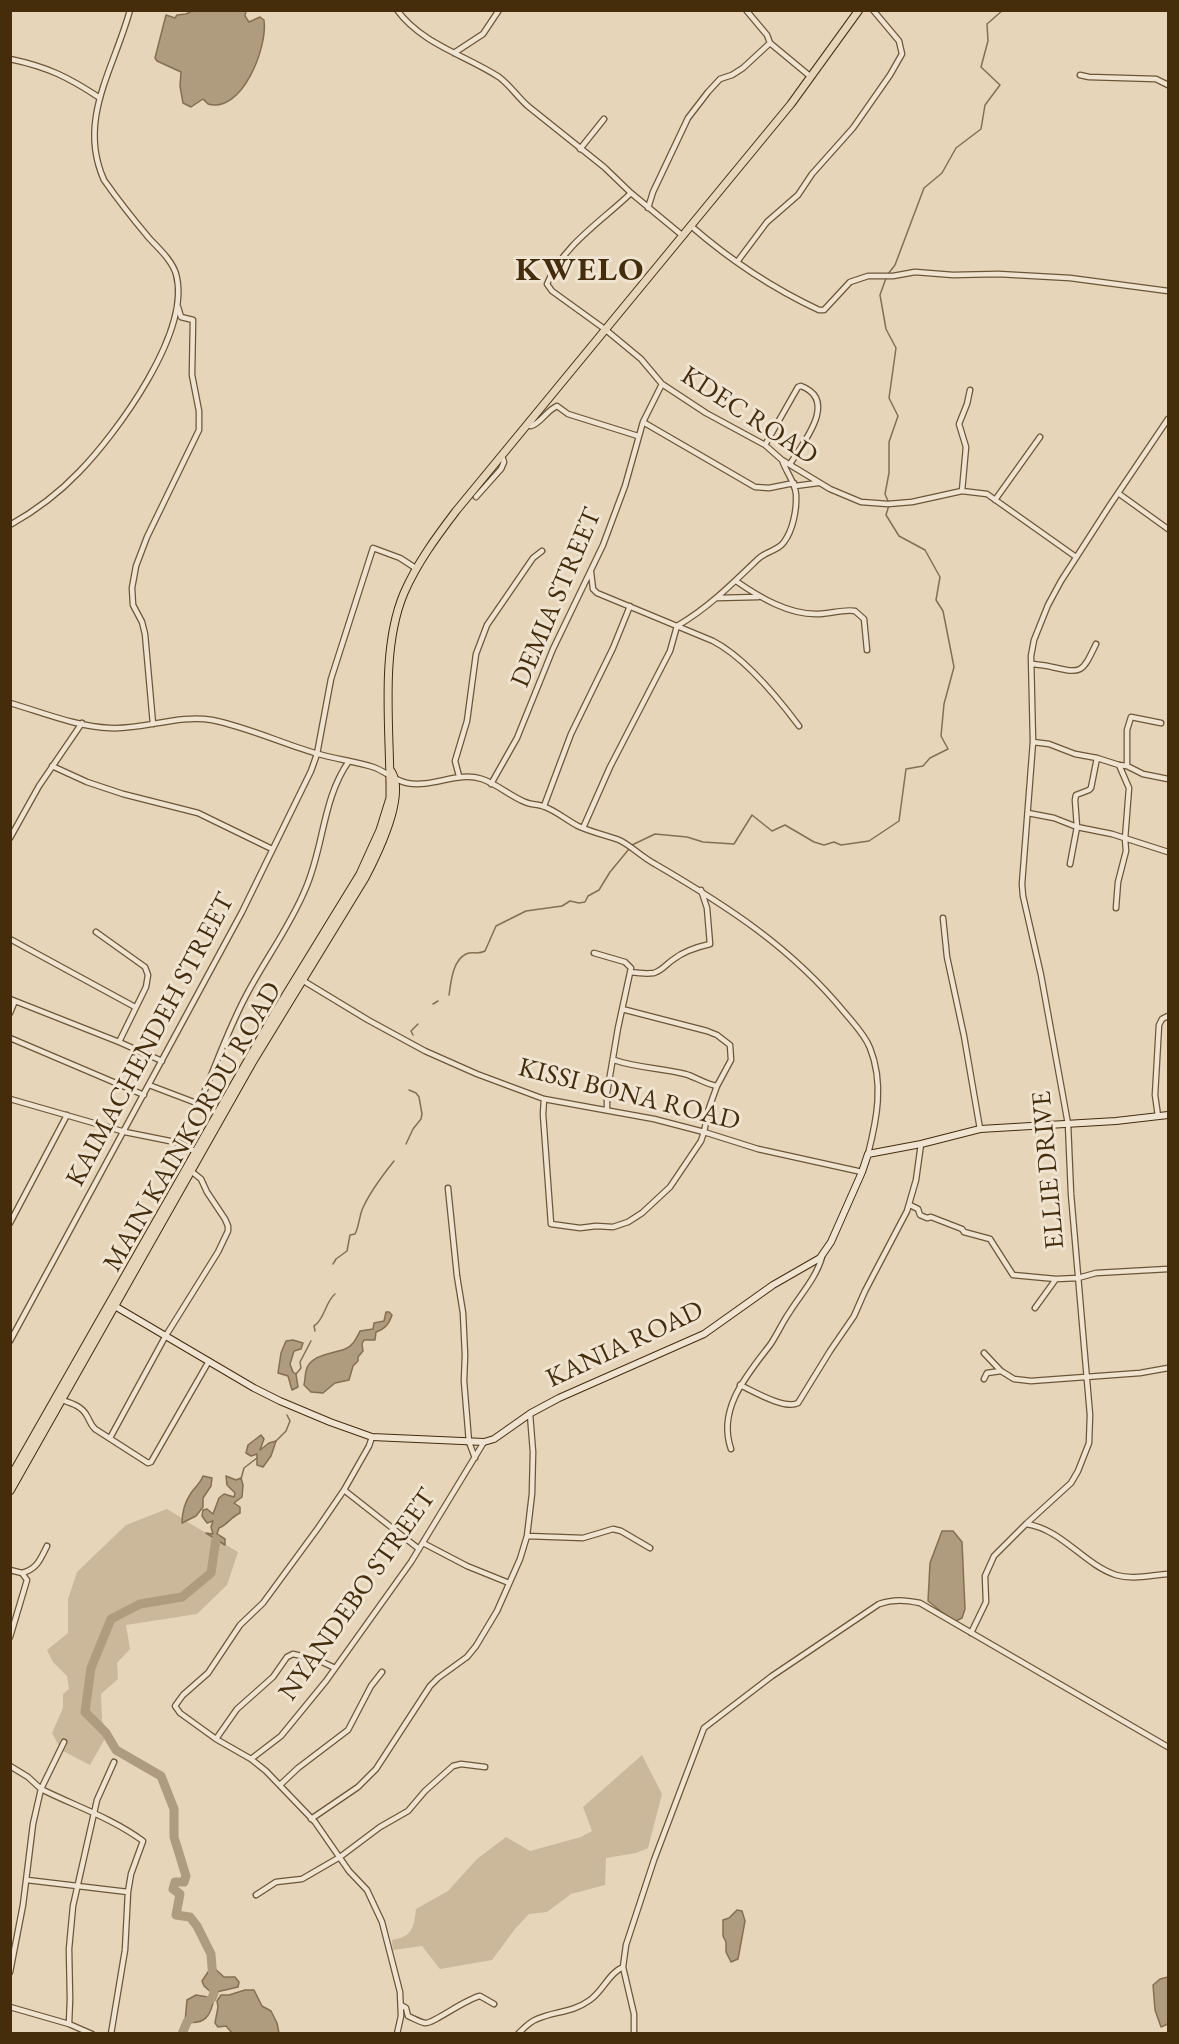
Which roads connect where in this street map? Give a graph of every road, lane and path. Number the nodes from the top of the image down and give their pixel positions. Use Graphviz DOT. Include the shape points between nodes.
graph roads {
  1 [pos="130,10"];
  2 [pos="397,10"];
  3 [pos="499,10"];
  4 [pos="746,10"];
  5 [pos="859,10"];
  6 [pos="873,10"];
  7 [pos="770,43"];
  8 [pos="454,53"];
  9 [pos="10,59"];
  10 [pos="1080,75"];
  11 [pos="811,76"];
  12 [pos="1168,85"];
  13 [pos="100,98"];
  14 [pos="604,119"];
  15 [pos="580,148"];
  16 [pos="631,193"];
  17 [pos="648,208"];
  18 [pos="691,226"];
  19 [pos="683,236"];
  20 [pos="737,262"];
  21 [pos="1168,291"];
  22 [pos="178,307"];
  23 [pos="606,330"];
  24 [pos="662,384"];
  25 [pos="970,390"];
  26 [pos="1168,419"];
  27 [pos="644,422"];
  28 [pos="528,425"];
  29 [pos="638,436"];
  30 [pos="1040,437"];
  31 [pos="765,445"];
  32 [pos="502,456"];
  33 [pos="783,460"];
  34 [pos="790,464"];
  35 [pos="818,483"];
  36 [pos="794,485"];
  37 [pos="962,491"];
  38 [pos="1118,493"];
  39 [pos="476,497"];
  40 [pos="995,500"];
  41 [pos="10,525"];
  42 [pos="1168,529"];
  43 [pos="542,550"];
  44 [pos="1077,557"];
  45 [pos="417,569"];
  46 [pos="590,570"];
  47 [pos="736,581"];
  48 [pos="758,597"];
  49 [pos="717,598"];
  50 [pos="630,606"];
  51 [pos="677,626"];
  52 [pos="1096,644"];
  53 [pos="867,650"];
  54 [pos="1032,664"];
  55 [pos="10,703"];
  56 [pos="82,723"];
  57 [pos="1161,723"];
  58 [pos="153,724"];
  59 [pos="799,726"];
  60 [pos="1033,742"];
  61 [pos="317,754"];
  62 [pos="1097,758"];
  63 [pos="349,761"];
  64 [pos="1119,765"];
  65 [pos="52,766"];
  66 [pos="1127,766"];
  67 [pos="459,776"];
  68 [pos="393,777"];
  69 [pos="1168,779"];
  70 [pos="491,784"];
  71 [pos="544,807"];
  72 [pos="1028,813"];
  73 [pos="1077,827"];
  74 [pos="583,828"];
  75 [pos="10,838"];
  76 [pos="1125,839"];
  77 [pos="273,849"];
  78 [pos="1168,852"];
  79 [pos="1070,864"];
  80 [pos="701,890"];
  81 [pos="1116,908"];
  82 [pos="943,918"];
  83 [pos="96,932"];
  84 [pos="10,939"];
  85 [pos="594,953"];
  86 [pos="306,967"];
  87 [pos="630,972"];
  88 [pos="302,980"];
  89 [pos="13,1000"];
  90 [pos="135,1007"];
  91 [pos="622,1010"];
  92 [pos="279,1012"];
  93 [pos="10,1013"];
  94 [pos="1168,1016"];
  95 [pos="10,1038"];
  96 [pos="119,1042"];
  97 [pos="614,1060"];
  98 [pos="162,1061"];
  99 [pos="149,1085"];
  100 [pos="717,1086"];
  101 [pos="144,1095"];
  102 [pos="10,1099"];
  103 [pos="544,1099"];
  104 [pos="199,1104"];
  105 [pos="608,1110"];
  106 [pos="220,1114"];
  107 [pos="68,1115"];
  108 [pos="1168,1115"];
  109 [pos="1158,1116"];
  110 [pos="1068,1124"];
  111 [pos="980,1129"];
  112 [pos="125,1132"];
  113 [pos="704,1132"];
  114 [pos="921,1144"];
  115 [pos="198,1153"];
  116 [pos="868,1154"];
  117 [pos="191,1171"];
  118 [pos="862,1172"];
  119 [pos="448,1188"];
  120 [pos="910,1205"];
  121 [pos="164,1214"];
  122 [pos="10,1223"];
  123 [pos="823,1254"];
  124 [pos="1168,1269"];
  125 [pos="1078,1278"];
  126 [pos="1056,1279"];
  127 [pos="112,1305"];
  128 [pos="1035,1308"];
  129 [pos="165,1337"];
  130 [pos="10,1341"];
  131 [pos="984,1353"];
  132 [pos="209,1361"];
  133 [pos="76,1368"];
  134 [pos="1168,1368"];
  135 [pos="1001,1371"];
  136 [pos="1088,1376"];
  137 [pos="984,1379"];
  138 [pos="740,1385"];
  139 [pos="62,1400"];
  140 [pos="531,1413"];
  141 [pos="372,1437"];
  142 [pos="110,1438"];
  143 [pos="35,1440"];
  144 [pos="469,1442"];
  145 [pos="483,1442"];
  146 [pos="731,1449"];
  147 [pos="475,1458"];
  148 [pos="11,1484"];
  149 [pos="344,1490"];
  150 [pos="1026,1524"];
  151 [pos="527,1536"];
  152 [pos="423,1543"];
  153 [pos="46,1546"];
  154 [pos="650,1548"];
  155 [pos="419,1549"];
  156 [pos="10,1570"];
  157 [pos="22,1573"];
  158 [pos="1168,1574"];
  159 [pos="509,1583"];
  160 [pos="971,1633"];
  161 [pos="10,1637"];
  162 [pos="335,1668"];
  163 [pos="382,1672"];
  164 [pos="216,1738"];
  165 [pos="64,1742"];
  166 [pos="1168,1747"];
  167 [pos="251,1759"];
  168 [pos="114,1762"];
  169 [pos="10,1766"];
  170 [pos="485,1767"];
  171 [pos="280,1785"];
  172 [pos="41,1789"];
  173 [pos="94,1812"];
  174 [pos="311,1819"];
  175 [pos="340,1857"];
  176 [pos="27,1880"];
  177 [pos="77,1888"];
  178 [pos="128,1892"];
  179 [pos="256,1895"];
  180 [pos="623,1967"];
  181 [pos="10,1972"];
  182 [pos="495,2004"];
  183 [pos="401,2005"];
  184 [pos="10,2007"];
  185 [pos="69,2024"];
  186 [pos="92,2034"];
  187 [pos="111,2034"];
  188 [pos="397,2034"];
  189 [pos="518,2034"];
  190 [pos="634,2034"];
  1 -- 13 [label="street"];
  2 -- 8 [label="street" via="424,37"];
  3 -- 8 [label="street" via="483,34"];
  4 -- 7 [label="street"];
  5 -- 11 [label="main road"];
  6 -- 20 [label="street" via="899,41 902,54 853,128 798,195 767,222"];
  7 -- 11 [label="street"];
  7 -- 17 [label="street" via="708,92 685,124"];
  8 -- 15 [label="street" via="500,78"];
  9 -- 13 [label="street" via="52,70"];
  10 -- 12 [label="street" via="1156,79"];
  11 -- 18 [label="main road"];
  13 -- 22 [label="street" via="93,129 97,164 117,199 175,271"];
  14 -- 15 [label="street"];
  15 -- 16 [label="street"];
  16 -- 17 [label="street"];
  16 -- 23 [label="street, KDEC ROAD" via="576,242 547,284"];
  17 -- 19 [label="street"];
  18 -- 19 [label="main road"];
  18 -- 20 [label="street"];
  19 -- 23 [label="main road"];
  20 -- 21 [label="street" via="819,310 824,310 850,282 868,276 915,272 1070,278"];
  22 -- 41 [label="street" via="153,372 112,431 59,491"];
  22 -- 58 [label="street" via="181,317 193,320 192,375 199,430 140,552 132,588 133,605 145,634"];
  23 -- 24 [label="street, KDEC ROAD" via="641,359"];
  23 -- 28 [label="main road"];
  24 -- 27 [label="street, DEMIA STREET"];
  24 -- 31 [label="street, KDEC ROAD"];
  25 -- 37 [label="street" via="959,424 966,447"];
  26 -- 38 [label="street, ELLIE DRIVE"];
  27 -- 29 [label="street, DEMIA STREET"];
  27 -- 36 [label="street" via="755,487"];
  28 -- 29 [label="street" via="536,424 557,406 568,414"];
  28 -- 32 [label="main road"];
  29 -- 46 [label="street, DEMIA STREET" via="614,518"];
  30 -- 40 [label="street"];
  31 -- 33 [label="street, KDEC ROAD"];
  31 -- 34 [label="street" via="798,387 809,390 818,400 819,410"];
  32 -- 39 [label="street" via="501,469"];
  32 -- 45 [label="main road" via="456,511"];
  33 -- 34 [label="street, KDEC ROAD"];
  33 -- 36 [label="street"];
  34 -- 35 [label="street, KDEC ROAD"];
  35 -- 36 [label="street"];
  35 -- 37 [label="street, KDEC ROAD" via="861,502 890,504"];
  36 -- 47 [label="street" via="791,531 778,548 759,558"];
  37 -- 40 [label="street" via="987,494"];
  38 -- 42 [label="street"];
  38 -- 44 [label="street, ELLIE DRIVE"];
  40 -- 44 [label="street"];
  43 -- 67 [label="street" via="487,625 479,646 467,720 455,760"];
  44 -- 54 [label="street, ELLIE DRIVE" via="1048,605 1032,649"];
  45 -- 61 [label="street, KAIMACHENDEH STREET" via="373,548 331,680"];
  45 -- 68 [label="main road" via="395,621 391,651 389,767"];
  46 -- 50 [label="street" via="594,591"];
  46 -- 70 [label="street, DEMIA STREET" via="525,721"];
  47 -- 48 [label="street"];
  47 -- 49 [label="street"];
  48 -- 49 [label="street"];
  48 -- 53 [label="street" via="815,614 855,611 864,619"];
  49 -- 51 [label="street"];
  50 -- 51 [label="street"];
  50 -- 71 [label="street" via="614,648 571,734"];
  51 -- 59 [label="street" via="731,652"];
  51 -- 74 [label="street" via="670,651"];
  52 -- 54 [label="street" via="1088,660 1073,672"];
  54 -- 60 [label="street, ELLIE DRIVE"];
  55 -- 56 [label="street"];
  56 -- 58 [label="street" via="110,728"];
  56 -- 65 [label="street"];
  57 -- 66 [label="street" via="1131,717"];
  58 -- 61 [label="street" via="193,719 214,721"];
  60 -- 62 [label="street"];
  60 -- 72 [label="street, ELLIE DRIVE"];
  61 -- 63 [label="street"];
  61 -- 77 [label="street, KAIMACHENDEH STREET"];
  62 -- 64 [label="street"];
  62 -- 73 [label="street" via="1091,788 1076,795"];
  63 -- 68 [label="street"];
  63 -- 104 [label="street" via="331,796 305,892 236,1015"];
  64 -- 66 [label="street"];
  64 -- 76 [label="street" via="1129,788"];
  65 -- 75 [label="street"];
  65 -- 77 [label="street" via="87,782 198,813"];
  66 -- 69 [label="street"];
  67 -- 68 [label="street" via="438,782 407,783"];
  67 -- 70 [label="street"];
  68 -- 86 [label="main road" via="385,816 355,890"];
  70 -- 71 [label="street" via="526,803"];
  71 -- 74 [label="street"];
  72 -- 73 [label="street"];
  72 -- 110 [label="street, ELLIE DRIVE" via="1022,884 1024,908 1041,975"];
  73 -- 76 [label="street"];
  73 -- 79 [label="street"];
  74 -- 80 [label="street" via="622,841"];
  76 -- 78 [label="street"];
  76 -- 81 [label="street"];
  77 -- 98 [label="street, KAIMACHENDEH STREET"];
  80 -- 87 [label="street" via="710,944 685,952 652,973"];
  80 -- 116 [label="street" via="769,937 819,984 864,1036 874,1059 878,1086"];
  82 -- 111 [label="street" via="946,957"];
  83 -- 90 [label="street" via="147,970 146,987"];
  84 -- 90 [label="street"];
  85 -- 87 [label="street" via="625,962"];
  86 -- 88 [label="main road, MAIN KAINKORDU ROAD"];
  86 -- 92 [label="main road"];
  87 -- 91 [label="street"];
  88 -- 92 [label="main road, MAIN KAINKORDU ROAD"];
  88 -- 103 [label="street, KISSI BONA ROAD" via="447,1062"];
  89 -- 93 [label="street"];
  89 -- 96 [label="street"];
  90 -- 96 [label="street"];
  91 -- 97 [label="street"];
  91 -- 100 [label="street" via="707,1031 730,1045 728,1068"];
  92 -- 106 [label="main road"];
  94 -- 109 [label="street" via="1159,1025 1155,1095"];
  95 -- 101 [label="street"];
  96 -- 98 [label="street"];
  97 -- 100 [label="street" via="687,1074"];
  97 -- 105 [label="street"];
  98 -- 99 [label="street, KAIMACHENDEH STREET"];
  99 -- 101 [label="street, KAIMACHENDEH STREET"];
  99 -- 104 [label="street"];
  100 -- 113 [label="street"];
  101 -- 112 [label="street, KAIMACHENDEH STREET"];
  102 -- 107 [label="street"];
  103 -- 105 [label="street, KISSI BONA ROAD"];
  103 -- 113 [label="street" via="551,1224 613,1227 635,1218 670,1187"];
  104 -- 106 [label="street"];
  105 -- 113 [label="street, KISSI BONA ROAD"];
  106 -- 115 [label="main road"];
  107 -- 112 [label="street"];
  107 -- 122 [label="street"];
  108 -- 109 [label="main road"];
  109 -- 110 [label="main road"];
  110 -- 111 [label="main road"];
  110 -- 125 [label="street, ELLIE DRIVE"];
  111 -- 114 [label="main road"];
  112 -- 115 [label="street" via="180,1143"];
  112 -- 130 [label="street, KAIMACHENDEH STREET"];
  113 -- 118 [label="street, KISSI BONA ROAD" via="758,1149"];
  114 -- 116 [label="main road"];
  114 -- 120 [label="street"];
  115 -- 117 [label="main road, MAIN KAINKORDU ROAD"];
  115 -- 121 [label="main road"];
  116 -- 118 [label="main road, KANIA ROAD"];
  117 -- 121 [label="main road, MAIN KAINKORDU ROAD"];
  117 -- 129 [label="street" via="201,1179 228,1231"];
  118 -- 123 [label="main road, KANIA ROAD"];
  119 -- 144 [label="street" via="463,1313"];
  120 -- 126 [label="street" via="927,1218 990,1239 1012,1275"];
  120 -- 138 [label="street" via="854,1316 798,1403 786,1405"];
  121 -- 127 [label="main road"];
  123 -- 138 [label="street" via="819,1267 774,1339"];
  123 -- 140 [label="main road, KANIA ROAD" via="704,1334"];
  124 -- 125 [label="street" via="1096,1273"];
  125 -- 126 [label="street"];
  125 -- 136 [label="street, ELLIE DRIVE"];
  126 -- 128 [label="street"];
  127 -- 129 [label="main road"];
  127 -- 133 [label="main road"];
  129 -- 132 [label="main road"];
  129 -- 142 [label="street"];
  131 -- 135 [label="street"];
  132 -- 141 [label="main road" via="288,1405"];
  132 -- 142 [label="street" via="152,1462"];
  133 -- 139 [label="main road"];
  133 -- 143 [label="main road"];
  134 -- 136 [label="street"];
  135 -- 136 [label="street" via="1014,1379 1031,1381"];
  135 -- 137 [label="street" via="987,1373"];
  136 -- 150 [label="street, ELLIE DRIVE" via="1090,1430 1083,1460 1071,1483"];
  138 -- 146 [label="street" via="728,1420"];
  139 -- 142 [label="street" via="82,1409 91,1425"];
  139 -- 143 [label="main road"];
  140 -- 145 [label="main road, KANIA ROAD" via="494,1439"];
  140 -- 151 [label="street" via="532,1494"];
  141 -- 144 [label="main road"];
  141 -- 149 [label="street"];
  143 -- 148 [label="main road"];
  144 -- 145 [label="main road"];
  144 -- 147 [label="street"];
  145 -- 147 [label="street, NYANDEBO STREET"];
  147 -- 152 [label="street, NYANDEBO STREET"];
  149 -- 155 [label="street"];
  149 -- 164 [label="street" via="208,1673 177,1702 177,1710"];
  150 -- 158 [label="street" via="1054,1534 1114,1574"];
  150 -- 160 [label="street, ELLIE DRIVE" via="991,1562 985,1581 986,1602"];
  151 -- 154 [label="street" via="583,1538 612,1529"];
  151 -- 159 [label="street"];
  152 -- 155 [label="street, NYANDEBO STREET"];
  152 -- 159 [label="street"];
  153 -- 157 [label="street" via="36,1566"];
  155 -- 162 [label="street, NYANDEBO STREET"];
  156 -- 157 [label="street"];
  157 -- 161 [label="street" via="27,1580"];
  159 -- 174 [label="street" via="476,1646 430,1686 376,1769 358,1787"];
  160 -- 166 [label="street"];
  160 -- 180 [label="street" via="920,1603 898,1600 879,1604 796,1659 704,1728 633,1923"];
  162 -- 164 [label="street" via="292,1654 237,1709"];
  162 -- 167 [label="street, NYANDEBO STREET" via="281,1736"];
  163 -- 171 [label="street" via="370,1686 348,1730"];
  164 -- 167 [label="street"];
  165 -- 172 [label="street"];
  167 -- 171 [label="street"];
  168 -- 173 [label="street"];
  169 -- 172 [label="street"];
  170 -- 175 [label="street" via="453,1766 408,1810"];
  171 -- 174 [label="street"];
  172 -- 173 [label="street"];
  172 -- 176 [label="street"];
  173 -- 177 [label="street"];
  173 -- 178 [label="street" via="143,1841"];
  174 -- 175 [label="street"];
  175 -- 179 [label="street" via="302,1879 276,1882"];
  175 -- 183 [label="street" via="367,1890 382,1922"];
  176 -- 177 [label="street"];
  176 -- 181 [label="street"];
  177 -- 178 [label="street"];
  177 -- 185 [label="street" via="69,1949"];
  178 -- 187 [label="street" via="125,1950"];
  180 -- 189 [label="street" via="589,2001 540,2017"];
  180 -- 190 [label="street" via="634,2014"];
  182 -- 183 [label="street" via="480,1996 470,1998 431,2023 408,2016"];
  183 -- 188 [label="street"];
  184 -- 185 [label="street"];
  185 -- 186 [label="street"];
}
